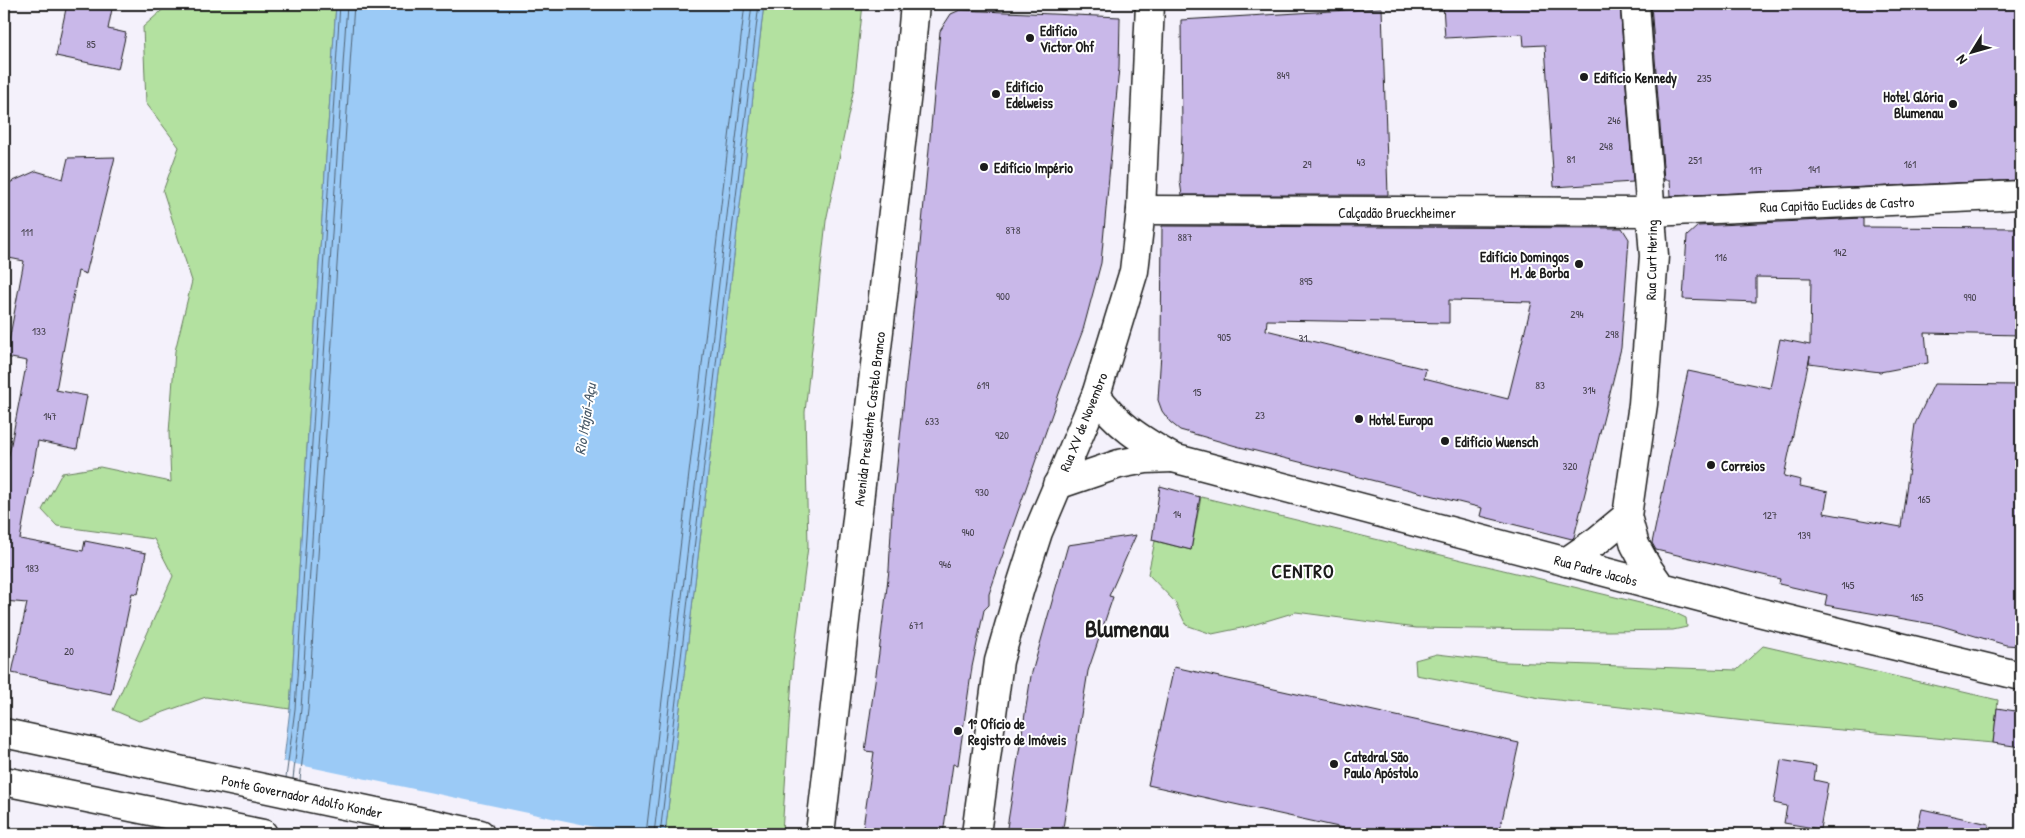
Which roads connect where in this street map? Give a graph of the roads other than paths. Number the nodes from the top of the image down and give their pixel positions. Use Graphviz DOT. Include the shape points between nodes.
graph roads {
  1 [pos="915,4"];
  2 [pos="1150,4"];
  3 [pos="1635,4"];
  4 [pos="2021,196"];
  5 [pos="1141,210"];
  6 [pos="1652,212"];
  7 [pos="1096,395"];
  8 [pos="1173,458"];
  9 [pos="1057,485"];
  10 [pos="1627,516"];
  11 [pos="1566,562"];
  12 [pos="1661,587"];
  13 [pos="2021,676"];
  14 [pos="4,734"];
  15 [pos="4,781"];
  16 [pos="820,833"];
  17 [pos="263,834"];
  18 [pos="480,834"];
  19 [pos="976,834"];
  1 -- 16 [label="street, Avenida Presidente Castelo Branco"];
  2 -- 5 [label="street, Rua XV de Novembro"];
  3 -- 6 [label="street, Rua Curt Hering"];
  4 -- 6 [label="street, Rua Capitão Euclides de Castro"];
  5 -- 6 [label="street, Calçadão Brueckheimer"];
  5 -- 7 [label="street, Rua XV de Novembro" via="1134,271"];
  6 -- 10 [label="street, Rua Curt Hering" via="1654,256 1643,404"];
  7 -- 8 [label="street, Rua Padre Jacobs" via="1109,414 1129,431"];
  7 -- 9 [label="street, Rua XV de Novembro"];
  8 -- 9 [label="street, Rua Padre Jacobs" via="1119,464"];
  8 -- 11 [label="street, Rua Padre Jacobs"];
  9 -- 19 [label="street, Rua XV de Novembro" via="1038,532 999,662"];
  10 -- 11 [label="street"];
  10 -- 12 [label="street, Rua Curt Hering" via="1636,545"];
  11 -- 12 [label="street, Rua Padre Jacobs"];
  12 -- 13 [label="street, Rua Padre Jacobs"];
  14 -- 18 [label="street, Ponte Governador Adolfo Konder"];
  15 -- 17 [label="street"];
}
